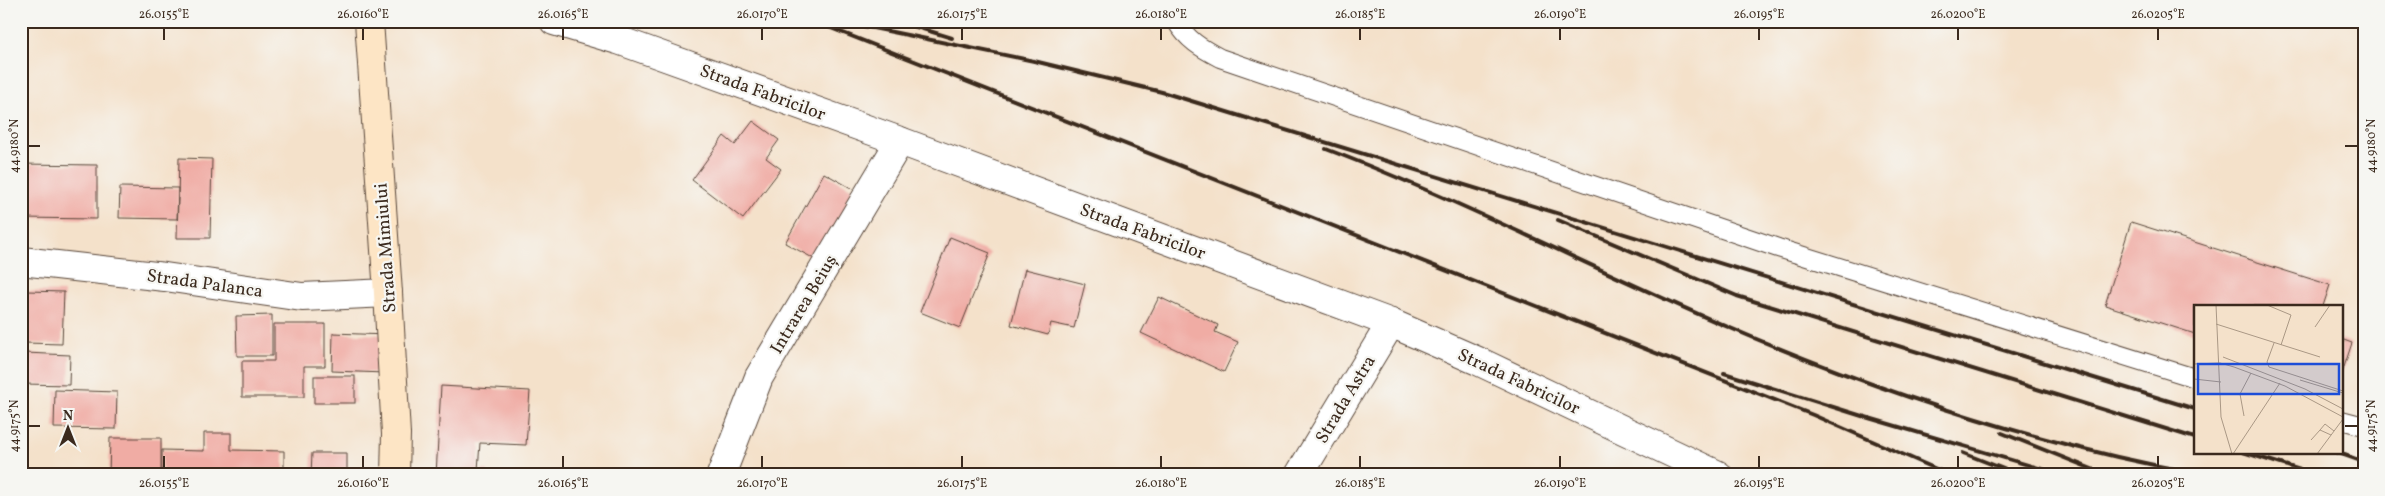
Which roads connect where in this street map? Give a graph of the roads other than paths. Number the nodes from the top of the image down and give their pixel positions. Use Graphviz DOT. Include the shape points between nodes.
graph roads {
  1 [pos="369,21"];
  2 [pos="554,21"];
  3 [pos="1176,21"];
  4 [pos="900,141"];
  5 [pos="21,261"];
  6 [pos="388,293"];
  7 [pos="1391,323"];
  8 [pos="2194,378"];
  9 [pos="2342,420"];
  10 [pos="2364,426"];
  11 [pos="395,475"];
  12 [pos="720,475"];
  13 [pos="1299,475"];
  14 [pos="1718,475"];
  1 -- 6 [label="street, Strada Mimiului"];
  2 -- 4 [label="street, Strada Fabricilor" via="618,40"];
  3 -- 8 [label="lane" via="1197,46 1220,58 1778,248"];
  4 -- 7 [label="street, Strada Fabricilor"];
  4 -- 12 [label="street, Intrarea Beiuș" via="759,377"];
  5 -- 6 [label="street, Strada Palanca" via="302,297"];
  6 -- 11 [label="street, Strada Mimiului" via="396,434"];
  7 -- 13 [label="street, Strada Astra"];
  7 -- 14 [label="street, Strada Fabricilor"];
  9 -- 10 [label="lane"];
}
